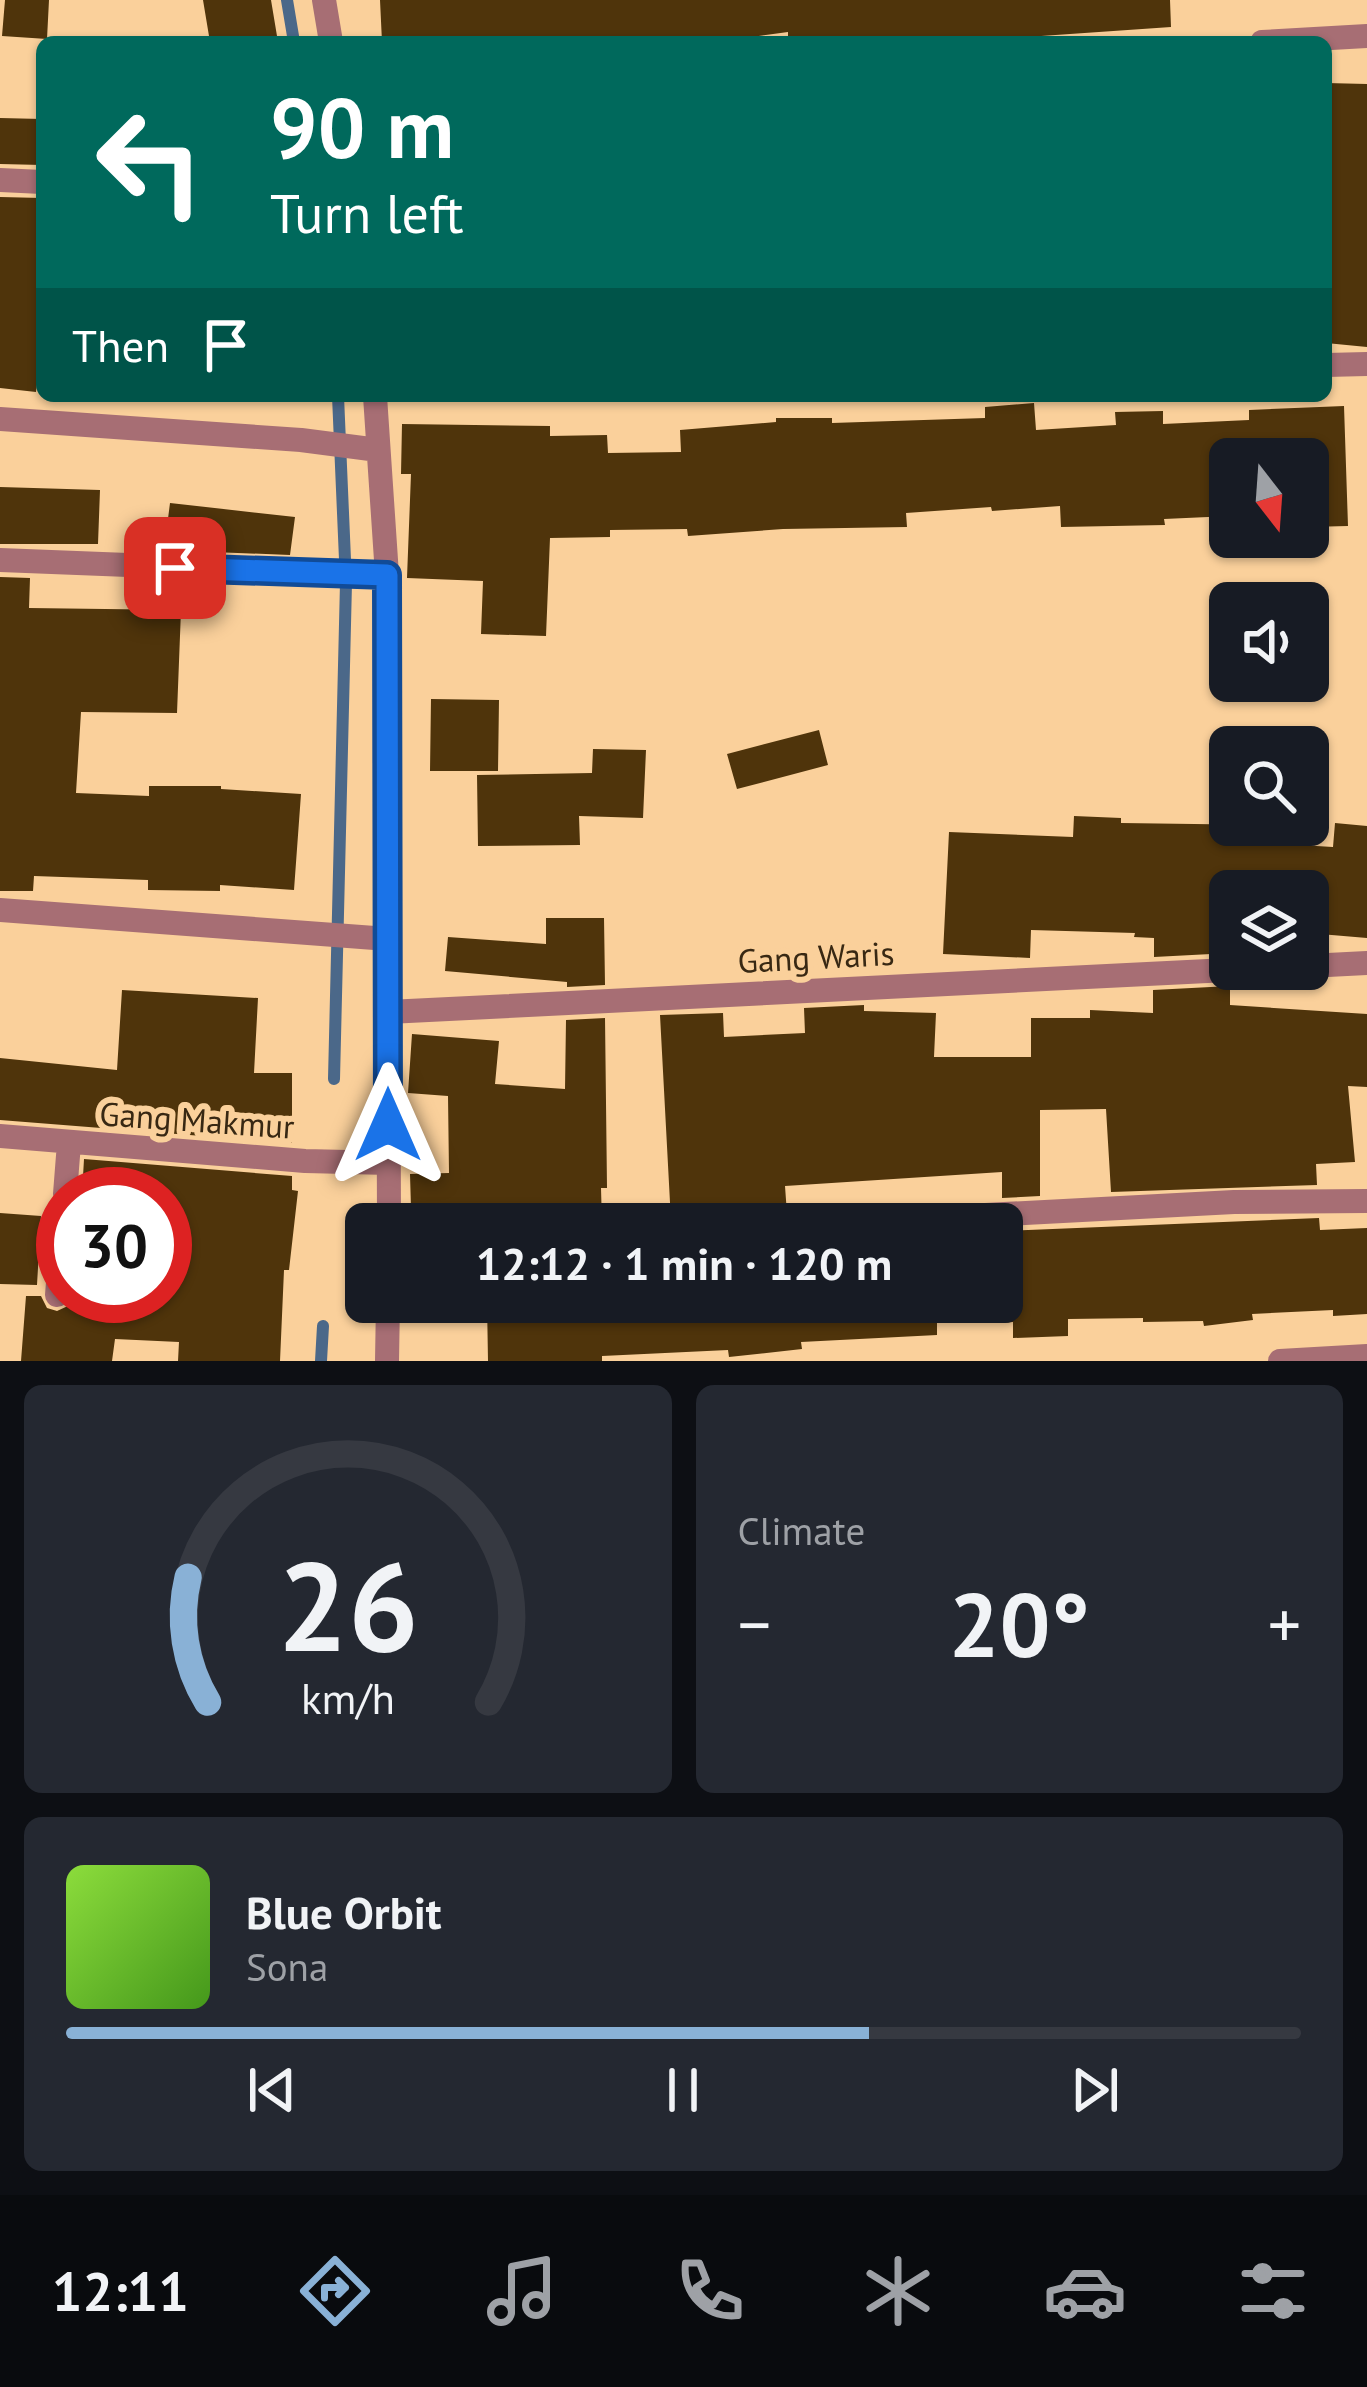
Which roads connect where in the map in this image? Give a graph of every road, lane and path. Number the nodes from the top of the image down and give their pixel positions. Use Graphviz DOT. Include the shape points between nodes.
graph roads {
  1 [pos="324,0"];
  2 [pos="330,36"];
  3 [pos="1367,36"];
  4 [pos="1332,38"];
  5 [pos="0,180"];
  6 [pos="36,182"];
  7 [pos="1367,364"];
  8 [pos="1332,365"];
  9 [pos="374,402"];
  10 [pos="0,419"];
  11 [pos="370,449"];
  12 [pos="0,560"];
  13 [pos="375,575"];
  14 [pos="0,910"];
  15 [pos="388,939"];
  16 [pos="1367,963"];
  17 [pos="1329,965"];
  18 [pos="1209,971"];
  19 [pos="388,1012"];
  20 [pos="0,1136"];
  21 [pos="69,1143"];
  22 [pos="388,1162"];
  23 [pos="67,1167"];
  24 [pos="1367,1201"];
  25 [pos="389,1203"];
  26 [pos="1023,1213"];
  27 [pos="388,1323"];
  28 [pos="1367,1356"];
  29 [pos="388,1361"];
  30 [pos="1280,1361"];
  1 -- 2 [label="street"];
  3 -- 4 [label="street"];
  5 -- 6 [label="street"];
  7 -- 8 [label="street"];
  9 -- 11 [label="street"];
  10 -- 11 [label="street"];
  11 -- 13 [label="street"];
  12 -- 13 [label="street"];
  13 -- 15 [label="street"];
  14 -- 15 [label="street"];
  15 -- 19 [label="street"];
  16 -- 17 [label="street"];
  18 -- 19 [label="street, Gang Waris"];
  19 -- 22 [label="street"];
  20 -- 21 [label="street, Gang Makmur"];
  21 -- 22 [label="street, Gang Makmur"];
  21 -- 23 [label="street"];
  22 -- 25 [label="street"];
  24 -- 26 [label="street"];
  27 -- 29 [label="street"];
  28 -- 30 [label="street"];
}
